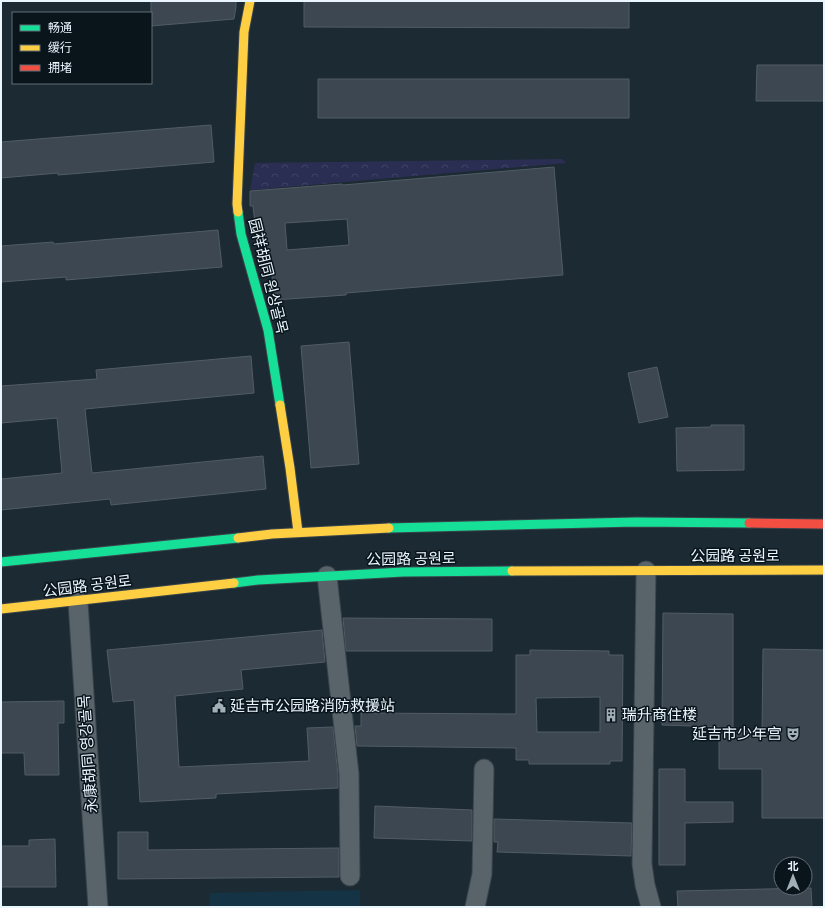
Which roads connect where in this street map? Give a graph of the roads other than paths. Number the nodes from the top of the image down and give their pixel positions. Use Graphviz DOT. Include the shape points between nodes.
graph roads {
  1 [pos="250,1"];
  2 [pos="824,524"];
  3 [pos="298,532"];
  4 [pos="1,562"];
  5 [pos="824,570"];
  6 [pos="646,571"];
  7 [pos="327,576"];
  8 [pos="78,602"];
  9 [pos="1,609"];
  10 [pos="484,769"];
  11 [pos="350,876"];
  12 [pos="98,907"];
  13 [pos="475,907"];
  14 [pos="651,907"];
  1 -- 3 [label="main road, 园祥胡同 원상골목" via="244,32 237,204 241,234 268,330"];
  2 -- 3 [label="main road, 公园路 공원로" via="628,522"];
  3 -- 4 [label="main road, 公园路 공원로"];
  5 -- 6 [label="main road, 公园路 공원로"];
  6 -- 7 [label="main road, 公园路 공원로" via="403,572"];
  6 -- 14 [label="street" via="642,864"];
  7 -- 8 [label="main road, 公园路 공원로" via="258,580"];
  7 -- 11 [label="street" via="349,774"];
  8 -- 9 [label="main road, 公园路 공원로"];
  8 -- 12 [label="street, 永康胡同 영강골목"];
  10 -- 13 [label="street" via="482,874"];
}
